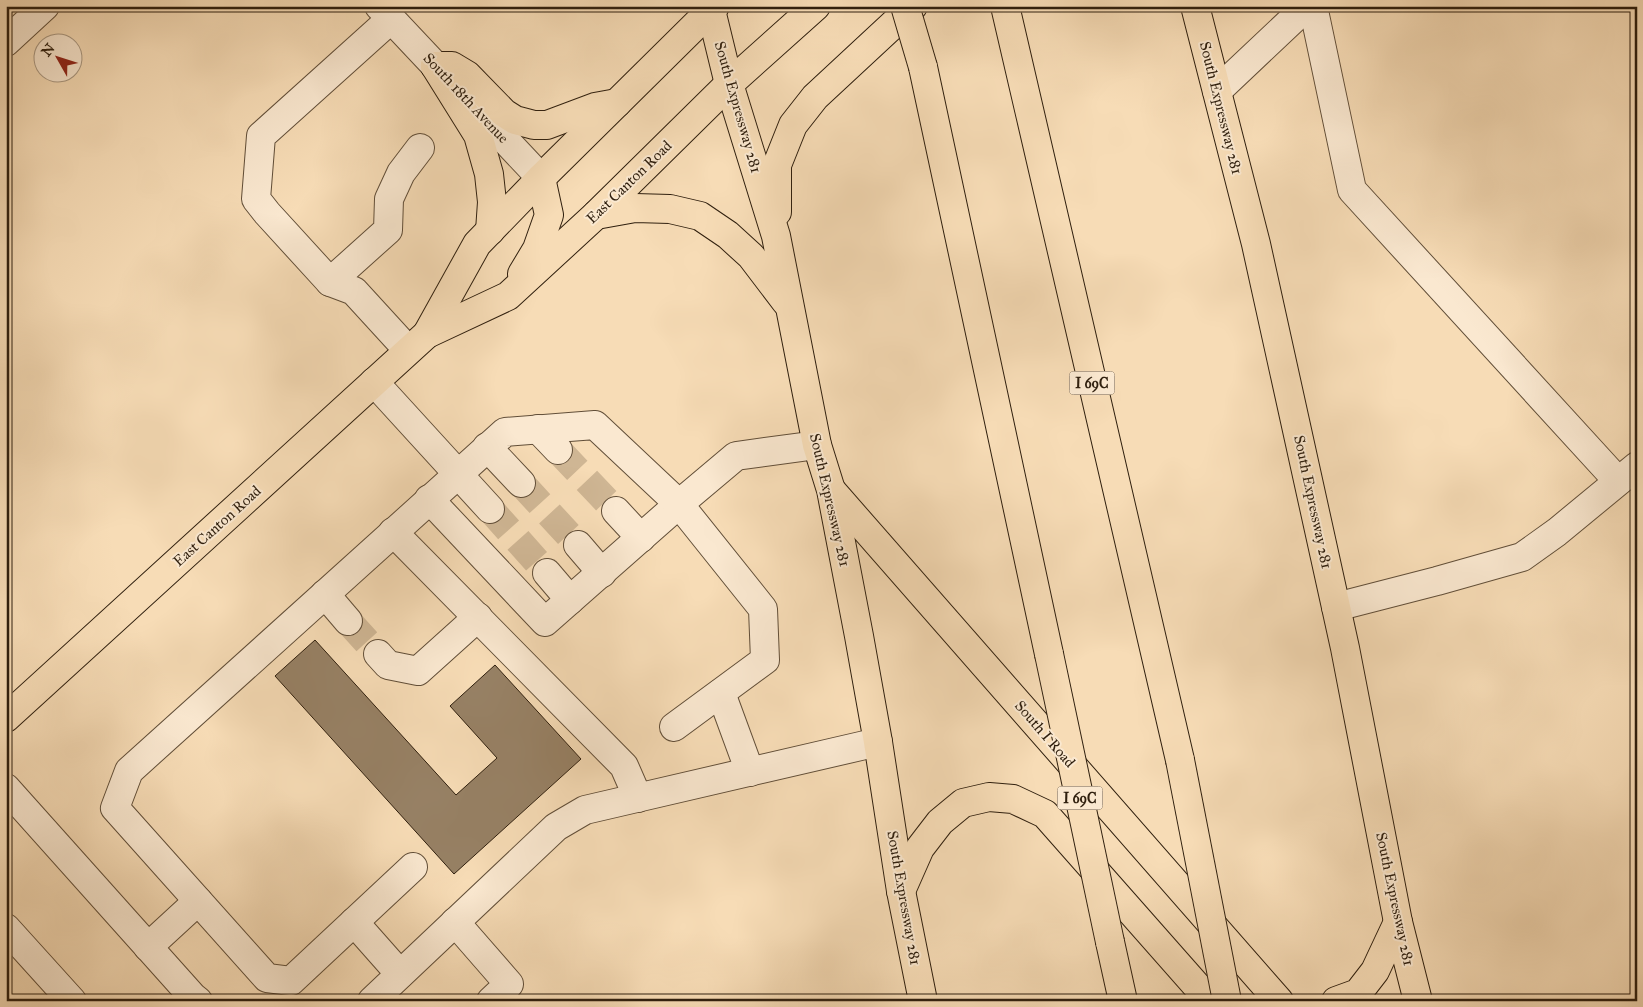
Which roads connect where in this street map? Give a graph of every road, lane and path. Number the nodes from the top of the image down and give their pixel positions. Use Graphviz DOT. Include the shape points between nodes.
graph roads {
  1 [pos="45,6"];
  2 [pos="816,6"];
  3 [pos="905,6"];
  4 [pos="912,6"];
  5 [pos="1005,6"];
  6 [pos="1195,6"];
  7 [pos="1307,6"];
  8 [pos="1313,6"];
  9 [pos="712,7"];
  10 [pos="385,12"];
  11 [pos="6,42"];
  12 [pos="435,66"];
  13 [pos="729,84"];
  14 [pos="1217,90"];
  15 [pos="617,104"];
  16 [pos="420,148"];
  17 [pos="541,178"];
  18 [pos="596,215"];
  19 [pos="490,231"];
  20 [pos="776,236"];
  21 [pos="330,282"];
  22 [pos="508,296"];
  23 [pos="790,307"];
  24 [pos="418,342"];
  25 [pos="374,382"];
  26 [pos="538,429"];
  27 [pos="817,445"];
  28 [pos="487,447"];
  29 [pos="558,450"];
  30 [pos="458,473"];
  31 [pos="1627,474"];
  32 [pos="521,483"];
  33 [pos="831,490"];
  34 [pos="429,499"];
  35 [pos="679,504"];
  36 [pos="490,510"];
  37 [pos="616,511"];
  38 [pos="393,532"];
  39 [pos="641,538"];
  40 [pos="578,545"];
  41 [pos="546,573"];
  42 [pos="602,573"];
  43 [pos="325,594"];
  44 [pos="570,600"];
  45 [pos="1336,607"];
  46 [pos="478,617"];
  47 [pos="348,620"];
  48 [pos="378,654"];
  49 [pos="721,693"];
  50 [pos="6,718"];
  51 [pos="674,727"];
  52 [pos="878,742"];
  53 [pos="750,772"];
  54 [pos="6,788"];
  55 [pos="638,798"];
  56 [pos="413,867"];
  57 [pos="901,891"];
  58 [pos="198,901"];
  59 [pos="354,922"];
  60 [pos="455,922"];
  61 [pos="1398,922"];
  62 [pos="6,928"];
  63 [pos="148,947"];
  64 [pos="400,974"];
  65 [pos="193,999"];
  66 [pos="72,1001"];
  67 [pos="372,1001"];
  68 [pos="491,1001"];
  69 [pos="923,1001"];
  70 [pos="1123,1001"];
  71 [pos="1210,1001"];
  72 [pos="1227,1001"];
  73 [pos="1279,1001"];
  74 [pos="1336,1001"];
  75 [pos="1418,1001"];
  1 -- 11 [label="street"];
  2 -- 13 [label="main road, East Canton Road"];
  3 -- 70 [label="main road, I 69C, bridge" via="923,67"];
  4 -- 20 [label="main road" via="815,97 793,125 778,165"];
  5 -- 72 [label="main road, I 69C, bridge" via="1180,760"];
  6 -- 14 [label="main road, South Expressway 281"];
  7 -- 14 [label="street"];
  8 -- 31 [label="street" via="1352,190"];
  9 -- 13 [label="main road, South Expressway 281"];
  9 -- 15 [label="main road, East Canton Road"];
  10 -- 12 [label="street, South 18th Avenue"];
  10 -- 21 [label="street" via="261,136 256,199"];
  12 -- 15 [label="main road" via="452,66 467,75 504,113 534,125 547,125 595,107"];
  12 -- 17 [label="street, South 18th Avenue"];
  12 -- 19 [label="main road" via="478,135 492,202"];
  13 -- 18 [label="main road, East Canton Road"];
  13 -- 20 [label="main road, South Expressway 281"];
  14 -- 45 [label="main road, South Expressway 281" via="1256,244"];
  15 -- 17 [label="main road, East Canton Road"];
  16 -- 21 [label="street" via="389,199 388,230"];
  17 -- 19 [label="main road, East Canton Road"];
  17 -- 22 [label="main road" via="549,215 537,249"];
  18 -- 22 [label="main road, East Canton Road"];
  18 -- 23 [label="main road" via="636,208 670,208 700,216 751,256"];
  19 -- 24 [label="main road, East Canton Road" via="478,244"];
  20 -- 23 [label="main road, South Expressway 281"];
  21 -- 24 [label="street" via="354,291"];
  22 -- 24 [label="main road, East Canton Road"];
  23 -- 27 [label="main road, South Expressway 281"];
  24 -- 25 [label="main road, East Canton Road"];
  25 -- 30 [label="street"];
  25 -- 50 [label="main road, East Canton Road"];
  26 -- 28 [label="street" via="505,432"];
  26 -- 29 [label="street"];
  26 -- 35 [label="street" via="595,425"];
  27 -- 33 [label="main road, South Expressway 281"];
  27 -- 35 [label="street" via="736,456"];
  28 -- 30 [label="street"];
  28 -- 32 [label="street"];
  30 -- 34 [label="street"];
  30 -- 36 [label="street"];
  31 -- 45 [label="street" via="1522,557"];
  33 -- 52 [label="main road, South Expressway 281"];
  33 -- 73 [label="main road, South I Road"];
  34 -- 38 [label="street"];
  34 -- 44 [label="street" via="546,622"];
  35 -- 39 [label="street"];
  35 -- 49 [label="street" via="763,609 765,660"];
  37 -- 39 [label="street"];
  38 -- 43 [label="street"];
  38 -- 46 [label="street"];
  39 -- 42 [label="street"];
  40 -- 42 [label="street"];
  41 -- 44 [label="street"];
  42 -- 44 [label="street"];
  43 -- 47 [label="street"];
  43 -- 58 [label="street" via="129,771 115,808"];
  45 -- 61 [label="main road, South Expressway 281"];
  46 -- 48 [label="street" via="418,671 388,665"];
  46 -- 55 [label="street" via="624,766"];
  49 -- 51 [label="street"];
  49 -- 53 [label="street"];
  52 -- 53 [label="street"];
  52 -- 57 [label="main road, South Expressway 281"];
  53 -- 55 [label="street"];
  54 -- 63 [label="street"];
  55 -- 60 [label="street" via="585,810 556,827"];
  56 -- 59 [label="street"];
  57 -- 69 [label="main road, South Expressway 281"];
  57 -- 71 [label="main road" via="920,848 940,822 963,803 989,797 1013,799 1045,814"];
  58 -- 59 [label="street" via="267,978 291,981"];
  58 -- 63 [label="street"];
  59 -- 64 [label="street"];
  60 -- 64 [label="street"];
  60 -- 68 [label="street" via="509,984"];
  61 -- 74 [label="main road" via="1375,971 1358,993"];
  61 -- 75 [label="main road, South Expressway 281"];
  62 -- 66 [label="street"];
  63 -- 65 [label="street"];
  64 -- 67 [label="street"];
}
